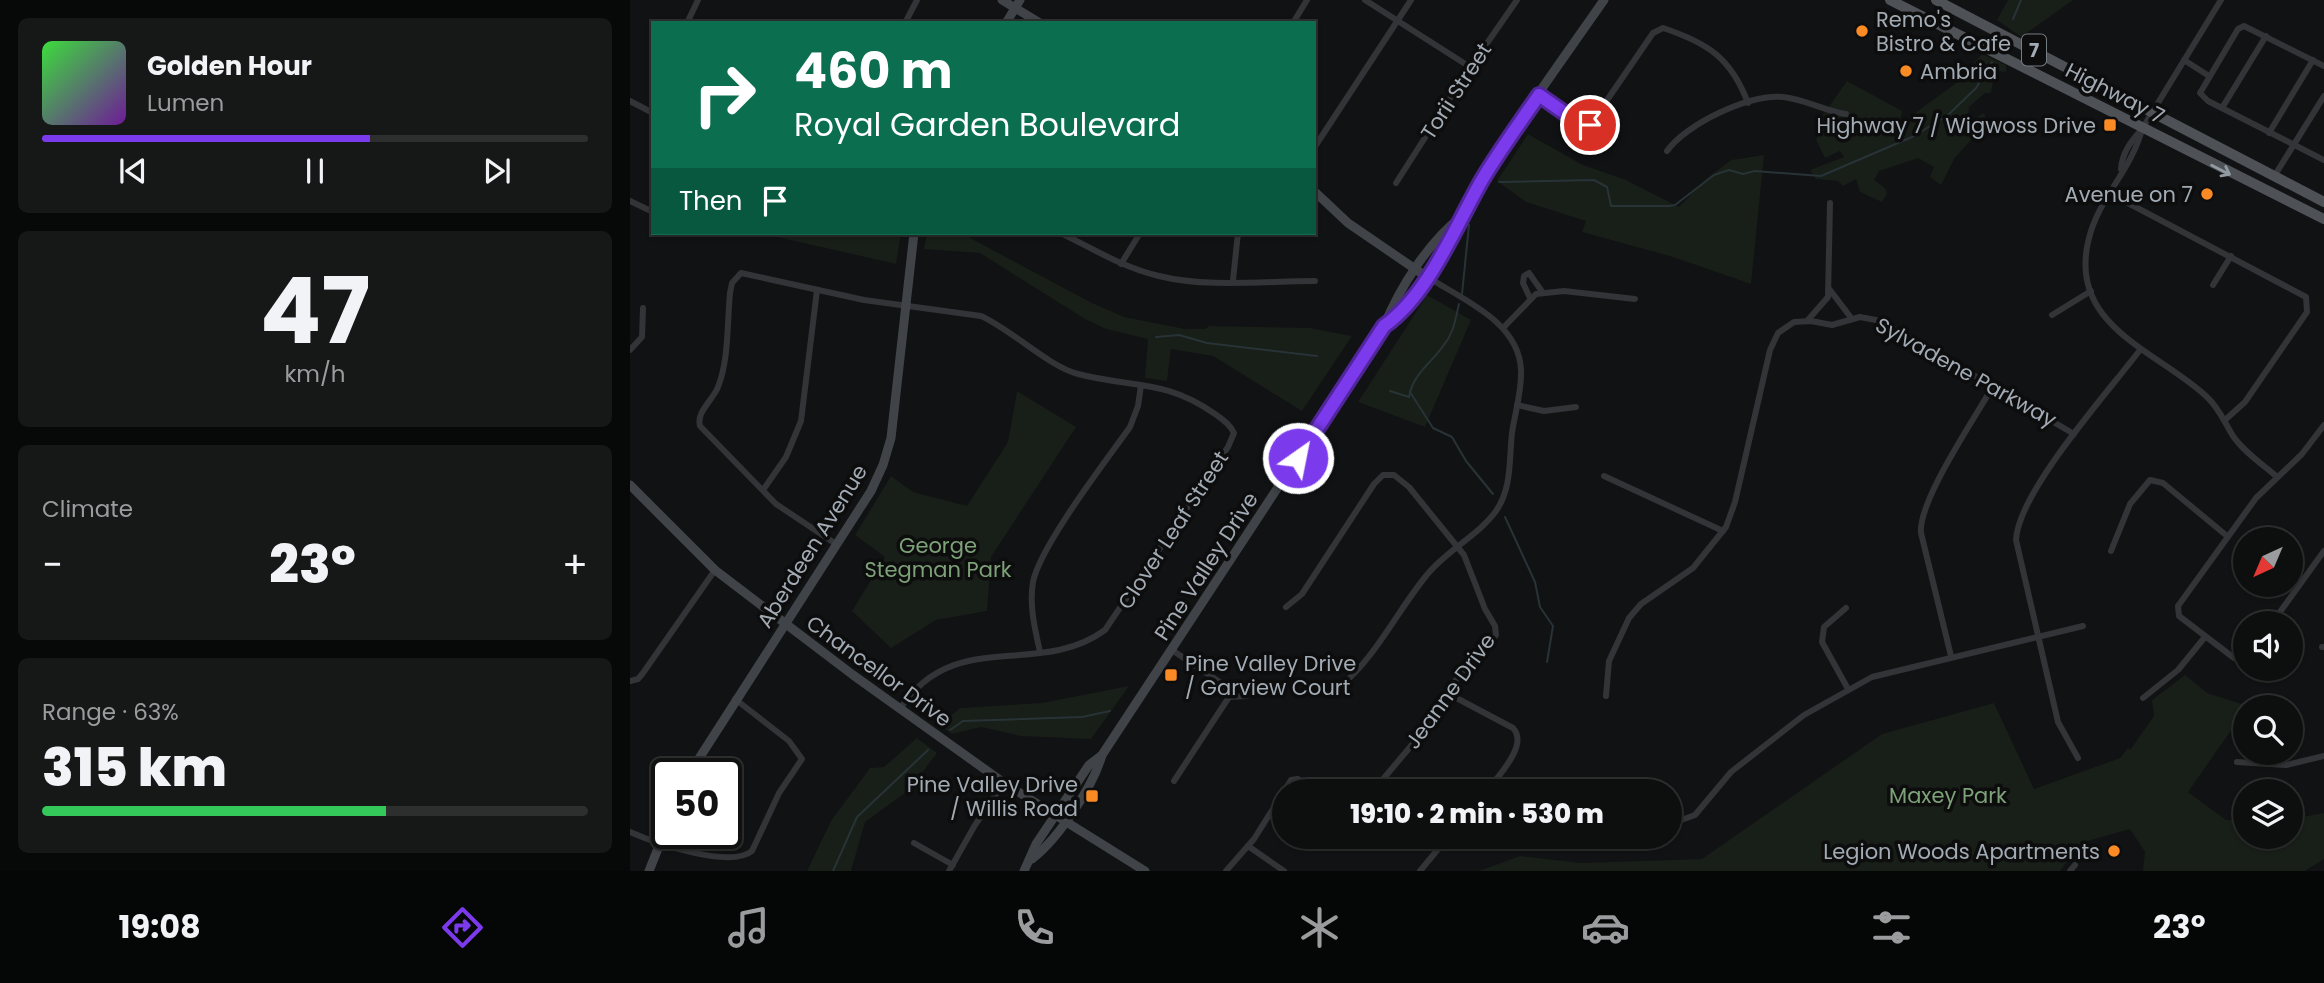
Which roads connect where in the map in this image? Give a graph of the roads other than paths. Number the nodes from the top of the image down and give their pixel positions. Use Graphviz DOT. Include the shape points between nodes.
graph roads {
  1 [pos="698,0"];
  2 [pos="917,0"];
  3 [pos="1002,0"];
  4 [pos="1307,0"];
  5 [pos="1365,0"];
  6 [pos="1411,0"];
  7 [pos="1517,0"];
  8 [pos="1604,0"];
  9 [pos="1890,0"];
  10 [pos="1936,0"];
  11 [pos="2221,0"];
  12 [pos="1017,4"];
  13 [pos="1396,20"];
  14 [pos="688,21"];
  15 [pos="906,21"];
  16 [pos="1007,21"];
  17 [pos="1038,21"];
  18 [pos="1294,21"];
  19 [pos="2266,36"];
  20 [pos="2314,60"];
  21 [pos="2184,61"];
  22 [pos="1470,66"];
  23 [pos="2324,66"];
  24 [pos="2209,76"];
  25 [pos="1539,95"];
  26 [pos="2324,96"];
  27 [pos="630,101"];
  28 [pos="1748,103"];
  29 [pos="2222,108"];
  30 [pos="2153,111"];
  31 [pos="651,112"];
  32 [pos="1846,114"];
  33 [pos="2143,129"];
  34 [pos="2269,133"];
  35 [pos="1316,145"];
  36 [pos="2294,145"];
  37 [pos="1667,151"];
  38 [pos="2324,160"];
  39 [pos="2275,175"];
  40 [pos="1396,183"];
  41 [pos="1316,193"];
  42 [pos="2109,193"];
  43 [pos="630,201"];
  44 [pos="2324,202"];
  45 [pos="1830,203"];
  46 [pos="651,211"];
  47 [pos="1462,216"];
  48 [pos="2324,219"];
  49 [pos="914,235"];
  50 [pos="1065,235"];
  51 [pos="1139,235"];
  52 [pos="1238,235"];
  53 [pos="2231,257"];
  54 [pos="1121,264"];
  55 [pos="1417,270"];
  56 [pos="1426,276"];
  57 [pos="1233,281"];
  58 [pos="1315,281"];
  59 [pos="2213,285"];
  60 [pos="1829,288"];
  61 [pos="817,290"];
  62 [pos="2091,291"];
  63 [pos="1543,293"];
  64 [pos="1530,298"];
  65 [pos="1635,299"];
  66 [pos="906,306"];
  67 [pos="643,308"];
  68 [pos="2052,315"];
  69 [pos="1852,319"];
  70 [pos="1807,321"];
  71 [pos="1384,326"];
  72 [pos="1503,328"];
  73 [pos="630,350"];
  74 [pos="2140,350"];
  75 [pos="1141,385"];
  76 [pos="1993,386"];
  77 [pos="1517,405"];
  78 [pos="1576,407"];
  79 [pos="2225,420"];
  80 [pos="2324,425"];
  81 [pos="2074,434"];
  82 [pos="1604,476"];
  83 [pos="2276,476"];
  84 [pos="630,485"];
  85 [pos="762,490"];
  86 [pos="1723,531"];
  87 [pos="2227,536"];
  88 [pos="836,544"];
  89 [pos="1458,547"];
  90 [pos="2111,551"];
  91 [pos="2324,551"];
  92 [pos="715,570"];
  93 [pos="1286,607"];
  94 [pos="1846,608"];
  95 [pos="2281,611"];
  96 [pos="784,623"];
  97 [pos="2083,626"];
  98 [pos="2039,636"];
  99 [pos="2205,637"];
  100 [pos="1172,650"];
  101 [pos="1040,652"];
  102 [pos="1951,656"];
  103 [pos="2233,656"];
  104 [pos="630,681"];
  105 [pos="1340,686"];
  106 [pos="1848,689"];
  107 [pos="1447,693"];
  108 [pos="1246,696"];
  109 [pos="1606,696"];
  110 [pos="1229,697"];
  111 [pos="735,698"];
  112 [pos="2143,698"];
  113 [pos="900,709"];
  114 [pos="2324,756"];
  115 [pos="699,758"];
  116 [pos="2078,758"];
  117 [pos="2303,761"];
  118 [pos="1383,779"];
  119 [pos="1496,779"];
  120 [pos="1174,781"];
  121 [pos="1004,783"];
  122 [pos="1272,810"];
  123 [pos="1060,819"];
  124 [pos="1682,820"];
  125 [pos="630,832"];
  126 [pos="651,839"];
  127 [pos="914,843"];
  128 [pos="1248,846"];
  129 [pos="657,849"];
  130 [pos="689,849"];
  131 [pos="1438,849"];
  132 [pos="951,868"];
  133 [pos="649,871"];
  134 [pos="1024,871"];
  135 [pos="1145,871"];
  136 [pos="1226,871"];
  137 [pos="1284,871"];
  138 [pos="1420,871"];
  1 -- 14 [label="street"];
  2 -- 15 [label="street"];
  3 -- 12 [label="street"];
  4 -- 18 [label="street"];
  5 -- 13 [label="street"];
  6 -- 13 [label="street"];
  7 -- 22 [label="street, Torii Street"];
  8 -- 25 [label="street, Pine Valley Drive"];
  9 -- 33 [label="main road, Highway 7 / 7"];
  10 -- 30 [label="main road, Highway 7 / 7"];
  11 -- 21 [label="street"];
  12 -- 16 [label="street"];
  12 -- 17 [label="street"];
  13 -- 22 [label="street"];
  13 -- 35 [label="street"];
  19 -- 20 [label="street"];
  19 -- 24 [label="street" via="2250,27 2238,29"];
  19 -- 29 [label="street"];
  20 -- 23 [label="street"];
  20 -- 34 [label="street"];
  21 -- 24 [label="street"];
  21 -- 30 [label="street"];
  22 -- 40 [label="street, Torii Street"];
  24 -- 29 [label="street" via="2201,96"];
  25 -- 28 [label="street" via="1583,126 1590,125 1653,33 1663,28 1724,59"];
  25 -- 47 [label="street, Pine Valley Drive"];
  26 -- 36 [label="street"];
  27 -- 31 [label="street"];
  28 -- 32 [label="street" via="1780,97"];
  28 -- 37 [label="street" via="1710,118"];
  29 -- 34 [label="street"];
  30 -- 33 [label="street"];
  30 -- 39 [label="main road, Highway 7 / 7"];
  33 -- 42 [label="street" via="2131,141"];
  33 -- 48 [label="main road, Highway 7 / 7, one-way"];
  34 -- 36 [label="street"];
  36 -- 38 [label="street"];
  36 -- 39 [label="street"];
  39 -- 44 [label="main road, Highway 7 / 7"];
  41 -- 55 [label="street" via="1348,223"];
  42 -- 53 [label="street"];
  42 -- 62 [label="street" via="2088,241"];
  43 -- 46 [label="street"];
  45 -- 60 [label="street"];
  47 -- 55 [label="street, Pine Valley Drive" via="1443,230"];
  47 -- 56 [label="street, Pine Valley Drive"];
  49 -- 66 [label="street, Aberdeen Avenue"];
  50 -- 54 [label="street"];
  51 -- 54 [label="street"];
  52 -- 57 [label="street"];
  53 -- 59 [label="street"];
  53 -- 79 [label="street" via="2301,293 2309,305 2245,402"];
  54 -- 57 [label="street" via="1171,279"];
  55 -- 56 [label="street"];
  55 -- 71 [label="street, Pine Valley Drive"];
  56 -- 71 [label="street, Pine Valley Drive" via="1401,313"];
  56 -- 72 [label="street"];
  57 -- 58 [label="street"];
  60 -- 69 [label="street"];
  60 -- 70 [label="street" via="1823,306"];
  61 -- 66 [label="street, Clover Leaf Street"];
  61 -- 85 [label="street" via="801,421 786,457"];
  61 -- 85 [label="street, Clover Leaf Street" via="748,273 741,273 732,284 723,371 714,397 698,421"];
  62 -- 68 [label="street"];
  62 -- 74 [label="street" via="2105,319"];
  63 -- 64 [label="street"];
  63 -- 64 [label="street" via="1529,273 1522,283"];
  63 -- 65 [label="street"];
  64 -- 72 [label="street"];
  66 -- 75 [label="street, Clover Leaf Street" via="981,316 1076,373"];
  66 -- 88 [label="street, Aberdeen Avenue" via="886,458 871,491"];
  67 -- 73 [label="street" via="642,337"];
  69 -- 70 [label="street, Sylvadene Parkway" via="1832,325"];
  69 -- 76 [label="street, Sylvadene Parkway" via="1881,321"];
  70 -- 86 [label="street, Sylvadene Parkway" via="1782,328 1772,343 1735,502"];
  71 -- 100 [label="street, Pine Valley Drive"];
  72 -- 77 [label="street" via="1520,360"];
  74 -- 79 [label="street" via="2207,397"];
  74 -- 81 [label="street"];
  75 -- 101 [label="street" via="1130,427 1036,571 1032,606"];
  75 -- 101 [label="street, Clover Leaf Street" via="1192,397 1232,428 1233,438 1110,625 1080,645"];
  76 -- 81 [label="street, Sylvadene Parkway"];
  76 -- 102 [label="street" via="1922,514 1921,533"];
  77 -- 78 [label="street" via="1544,411"];
  77 -- 89 [label="street" via="1505,494 1490,518"];
  79 -- 83 [label="street" via="2244,448"];
  80 -- 83 [label="street"];
  81 -- 98 [label="street" via="2018,525 2016,540"];
  82 -- 86 [label="street"];
  83 -- 87 [label="street"];
  84 -- 92 [label="street, Chancellor Drive"];
  85 -- 88 [label="street"];
  86 -- 109 [label="street, Sylvadene Parkway" via="1693,568 1641,604 1629,618 1609,661"];
  87 -- 90 [label="street" via="2163,483 2150,480 2130,504"];
  87 -- 99 [label="street" via="2178,606 2179,616"];
  88 -- 96 [label="street, Aberdeen Avenue"];
  89 -- 93 [label="street" via="1409,486 1394,475 1383,475 1302,594"];
  89 -- 105 [label="street" via="1426,575 1389,632"];
  89 -- 107 [label="street, Jeanne Drive" via="1497,631"];
  91 -- 95 [label="street"];
  92 -- 96 [label="street, Chancellor Drive"];
  92 -- 104 [label="street" via="638,680"];
  94 -- 106 [label="street" via="1824,627 1822,642"];
  96 -- 111 [label="street, Aberdeen Avenue"];
  96 -- 113 [label="street, Chancellor Drive"];
  97 -- 98 [label="street"];
  98 -- 102 [label="street"];
  98 -- 116 [label="street" via="2058,722"];
  99 -- 103 [label="street"];
  99 -- 112 [label="street" via="2178,670"];
  100 -- 110 [label="street" via="1224,685"];
  100 -- 123 [label="street, Pine Valley Drive" via="1102,755 1089,765"];
  101 -- 113 [label="street, Clover Leaf Street" via="973,659 935,671"];
  102 -- 106 [label="street" via="1883,673"];
  106 -- 124 [label="street" via="1804,715 1731,772 1695,815"];
  107 -- 118 [label="street, Jeanne Drive"];
  107 -- 119 [label="street" via="1517,732 1518,747"];
  108 -- 110 [label="street"];
  110 -- 120 [label="street"];
  111 -- 115 [label="street, Aberdeen Avenue"];
  111 -- 130 [label="street" via="800,751 800,764 745,857 730,859"];
  113 -- 121 [label="street, Chancellor Drive"];
  114 -- 117 [label="street"];
  121 -- 123 [label="street, Chancellor Drive"];
  121 -- 132 [label="street"];
  122 -- 128 [label="street"];
  123 -- 134 [label="street, Pine Valley Drive" via="1045,849"];
  123 -- 135 [label="street, Chancellor Drive"];
  125 -- 126 [label="street"];
  127 -- 132 [label="street"];
  128 -- 136 [label="street"];
  128 -- 137 [label="street"];
  129 -- 133 [label="street"];
  131 -- 138 [label="street"];
}
